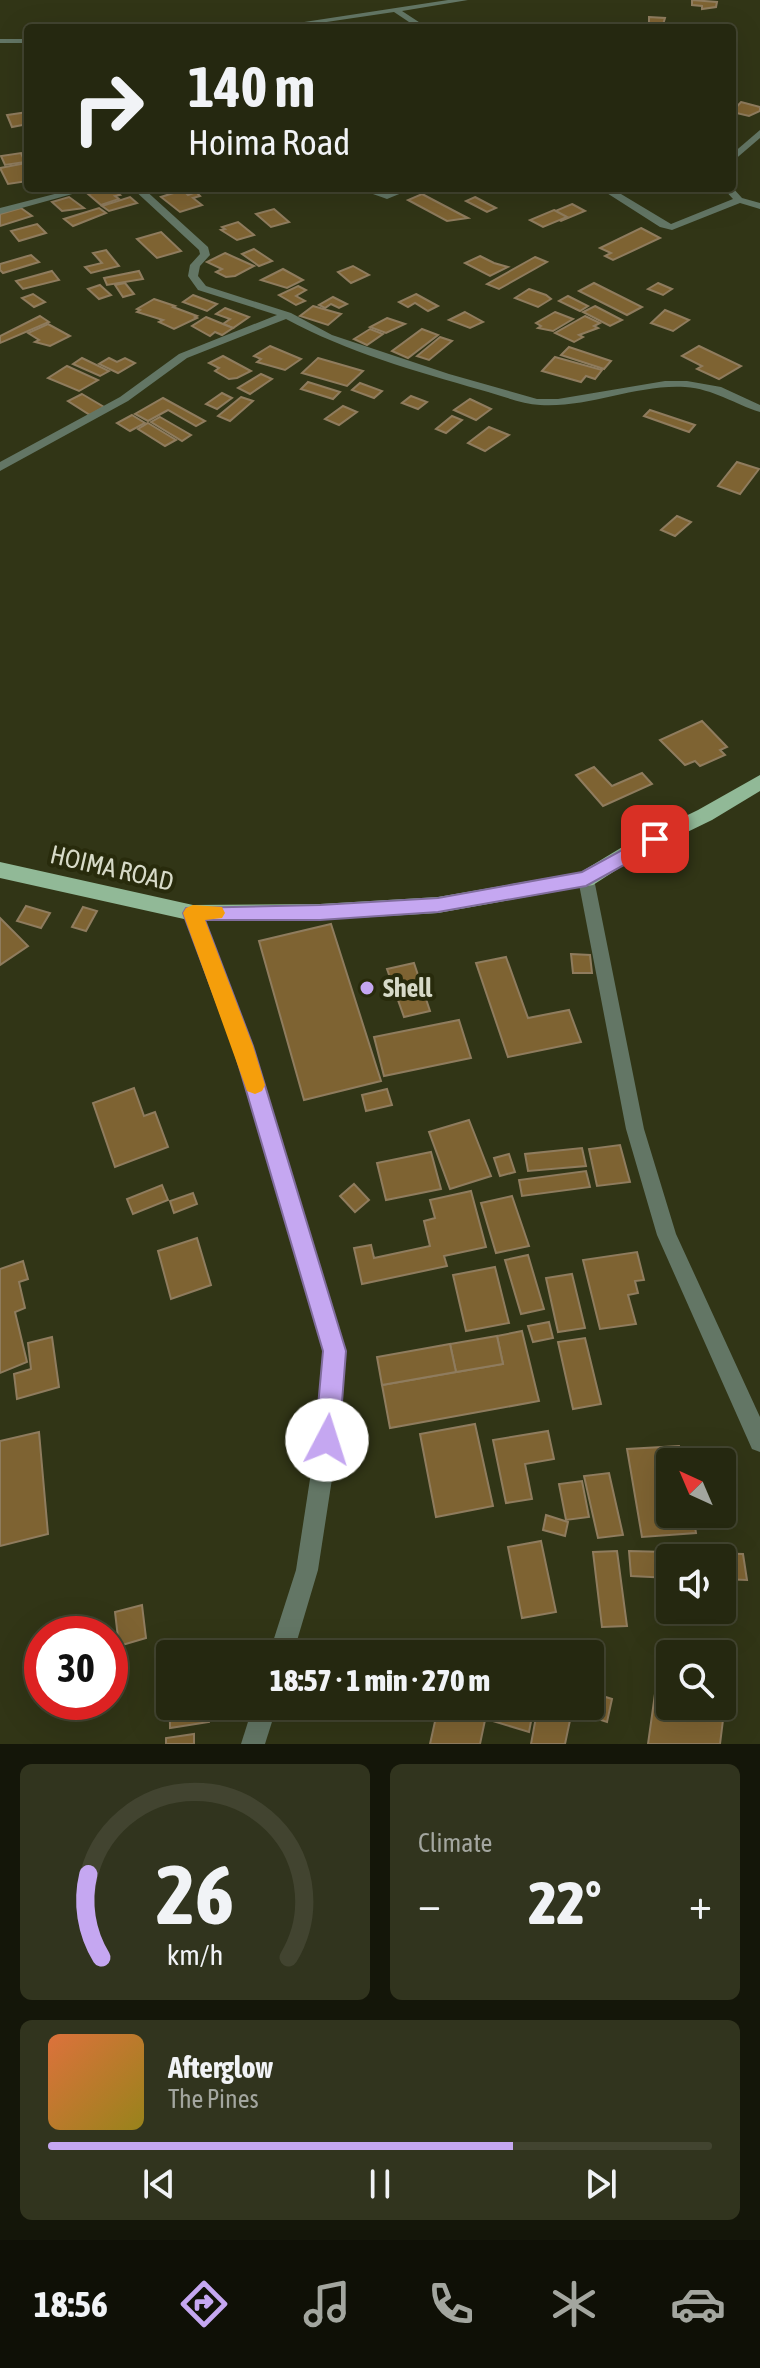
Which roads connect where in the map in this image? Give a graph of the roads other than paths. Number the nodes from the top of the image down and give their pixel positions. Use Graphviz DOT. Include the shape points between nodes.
graph roads {
  1 [pos="464,0"];
  2 [pos="395,10"];
  3 [pos="297,24"];
  4 [pos="418,24"];
  5 [pos="0,41"];
  6 [pos="24,41"];
  7 [pos="760,133"];
  8 [pos="736,155"];
  9 [pos="74,192"];
  10 [pos="141,192"];
  11 [pos="374,192"];
  12 [pos="398,192"];
  13 [pos="610,192"];
  14 [pos="732,192"];
  15 [pos="739,200"];
  16 [pos="760,206"];
  17 [pos="0,211"];
  18 [pos="287,315"];
  19 [pos="760,409"];
  20 [pos="0,467"];
  21 [pos="760,782"];
  22 [pos="0,870"];
  23 [pos="586,879"];
  24 [pos="193,913"];
  25 [pos="760,1441"];
  26 [pos="285,1640"];
  27 [pos="261,1720"];
  28 [pos="253,1744"];
  1 -- 2 [label="street"];
  2 -- 3 [label="street"];
  2 -- 4 [label="street"];
  5 -- 6 [label="street"];
  7 -- 8 [label="street"];
  9 -- 17 [label="street"];
  10 -- 18 [label="street" via="204,249 193,276 202,288"];
  11 -- 12 [label="street"];
  13 -- 15 [label="street" via="672,227"];
  14 -- 15 [label="street"];
  15 -- 16 [label="street"];
  18 -- 19 [label="street" via="328,337 537,402 687,384 717,389"];
  18 -- 20 [label="street" via="183,356 124,399"];
  21 -- 23 [label="main road, HOIMA ROAD"];
  22 -- 24 [label="main road, HOIMA ROAD"];
  23 -- 24 [label="main road, HOIMA ROAD" via="438,905"];
  23 -- 25 [label="street" via="631,1114 648,1174 667,1235"];
  24 -- 26 [label="street" via="243,1046 334,1351 307,1570"];
  27 -- 28 [label="street"];
}
